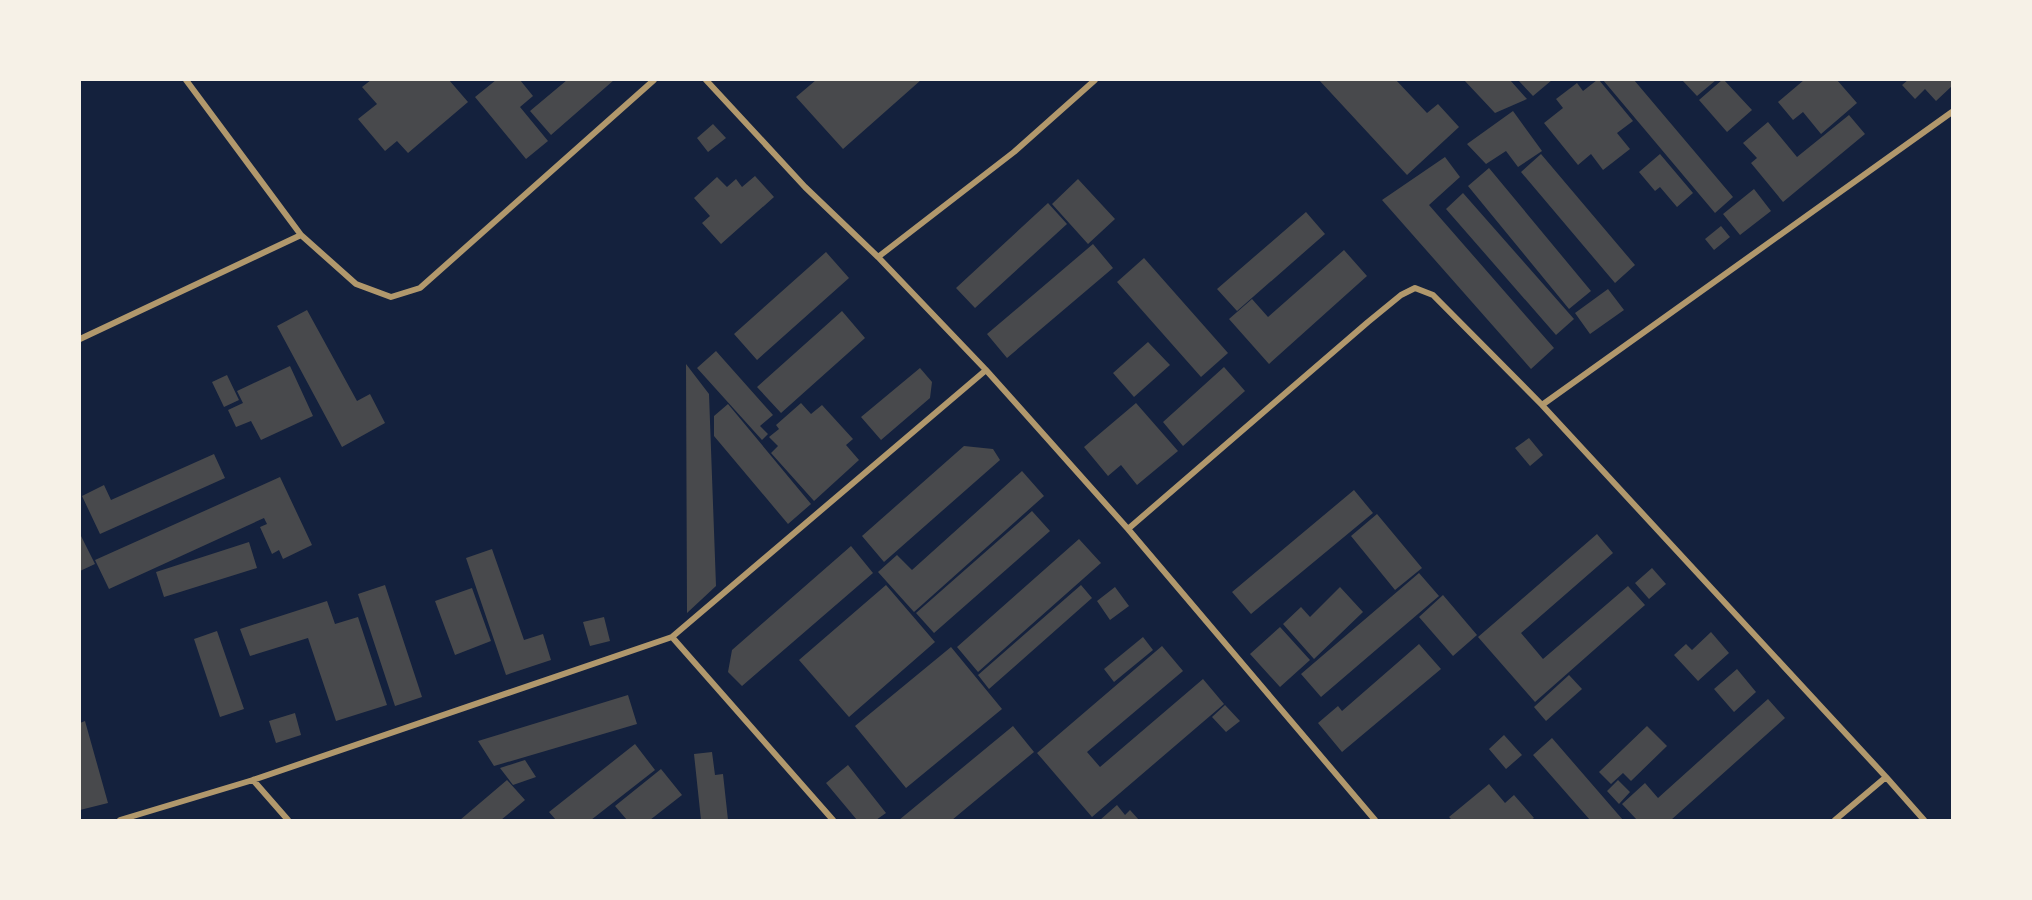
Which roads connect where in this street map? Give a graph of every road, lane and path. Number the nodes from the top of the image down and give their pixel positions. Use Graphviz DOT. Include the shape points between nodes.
graph roads {
  1 [pos="186,80"];
  2 [pos="654,80"];
  3 [pos="706,80"];
  4 [pos="1095,80"];
  5 [pos="1953,111"];
  6 [pos="301,234"];
  7 [pos="878,257"];
  8 [pos="80,339"];
  9 [pos="986,370"];
  10 [pos="1542,405"];
  11 [pos="1128,529"];
  12 [pos="672,637"];
  13 [pos="1886,777"];
  14 [pos="253,780"];
  15 [pos="120,820"];
  16 [pos="288,820"];
  17 [pos="833,820"];
  18 [pos="1375,820"];
  19 [pos="1835,820"];
  20 [pos="1924,820"];
  1 -- 6 [label="street"];
  2 -- 6 [label="street" via="420,288 391,297 356,284"];
  3 -- 7 [label="street" via="805,187"];
  4 -- 7 [label="street" via="1014,152"];
  5 -- 10 [label="street"];
  6 -- 8 [label="street"];
  7 -- 9 [label="street"];
  9 -- 11 [label="street"];
  9 -- 12 [label="street"];
  10 -- 11 [label="street" via="1433,295 1416,288 1368,322"];
  10 -- 13 [label="street"];
  11 -- 18 [label="street"];
  12 -- 14 [label="street"];
  12 -- 17 [label="street"];
  13 -- 19 [label="street"];
  13 -- 20 [label="street"];
  14 -- 15 [label="street"];
  14 -- 16 [label="street"];
}
